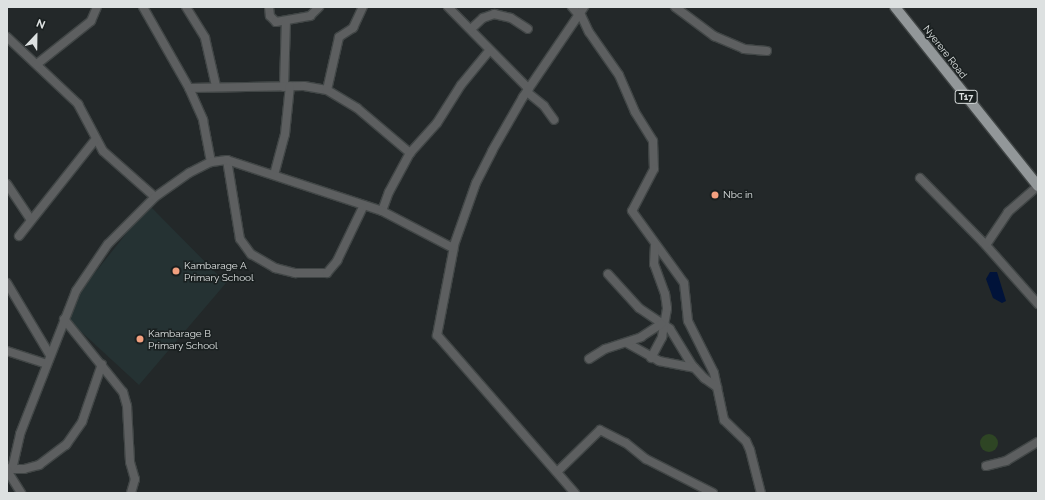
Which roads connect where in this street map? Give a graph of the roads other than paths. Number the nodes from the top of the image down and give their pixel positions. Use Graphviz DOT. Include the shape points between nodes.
graph roads {
  1 [pos="97,7"];
  2 [pos="143,7"];
  3 [pos="186,7"];
  4 [pos="269,7"];
  5 [pos="319,7"];
  6 [pos="363,7"];
  7 [pos="448,7"];
  8 [pos="572,7"];
  9 [pos="675,7"];
  10 [pos="895,7"];
  11 [pos="581,12"];
  12 [pos="286,21"];
  13 [pos="471,29"];
  14 [pos="528,29"];
  15 [pos="7,37"];
  16 [pos="489,51"];
  17 [pos="767,51"];
  18 [pos="37,64"];
  19 [pos="216,86"];
  20 [pos="287,86"];
  21 [pos="189,88"];
  22 [pos="326,90"];
  23 [pos="528,90"];
  24 [pos="554,120"];
  25 [pos="96,139"];
  26 [pos="410,153"];
  27 [pos="227,160"];
  28 [pos="211,162"];
  29 [pos="274,176"];
  30 [pos="920,178"];
  31 [pos="7,184"];
  32 [pos="1038,186"];
  33 [pos="155,197"];
  34 [pos="364,206"];
  35 [pos="382,211"];
  36 [pos="31,220"];
  37 [pos="19,236"];
  38 [pos="655,244"];
  39 [pos="986,245"];
  40 [pos="454,247"];
  41 [pos="608,274"];
  42 [pos="7,283"];
  43 [pos="1038,304"];
  44 [pos="64,319"];
  45 [pos="663,325"];
  46 [pos="626,343"];
  47 [pos="7,351"];
  48 [pos="50,355"];
  49 [pos="651,358"];
  50 [pos="589,359"];
  51 [pos="47,364"];
  52 [pos="102,364"];
  53 [pos="694,368"];
  54 [pos="717,387"];
  55 [pos="1038,442"];
  56 [pos="986,466"];
  57 [pos="9,471"];
  58 [pos="557,472"];
  59 [pos="21,493"];
  60 [pos="131,493"];
  61 [pos="575,493"];
  62 [pos="714,493"];
  63 [pos="761,493"];
  1 -- 18 [label="street" via="91,21"];
  2 -- 21 [label="street"];
  3 -- 19 [label="street" via="205,38"];
  4 -- 12 [label="street" via="273,20"];
  5 -- 12 [label="street" via="310,16"];
  6 -- 22 [label="street" via="353,28 339,37"];
  7 -- 13 [label="street"];
  8 -- 11 [label="street"];
  9 -- 17 [label="street" via="714,36 744,49"];
  10 -- 32 [label="main road, Nyerere Road / T17"];
  11 -- 23 [label="street"];
  11 -- 38 [label="street" via="589,32 619,75 635,112 653,141 654,169 632,211"];
  12 -- 20 [label="street"];
  13 -- 14 [label="street" via="483,18 494,14 511,18"];
  13 -- 16 [label="street"];
  15 -- 18 [label="street"];
  16 -- 23 [label="street"];
  16 -- 26 [label="street" via="461,85 437,123"];
  18 -- 25 [label="street" via="78,104"];
  19 -- 20 [label="street"];
  19 -- 21 [label="street"];
  20 -- 22 [label="street"];
  20 -- 29 [label="street" via="285,134"];
  21 -- 28 [label="street" via="203,120"];
  22 -- 26 [label="street" via="357,108"];
  23 -- 24 [label="street"];
  23 -- 40 [label="street" via="476,183"];
  25 -- 33 [label="street" via="116,164"];
  25 -- 36 [label="street"];
  26 -- 35 [label="street"];
  27 -- 28 [label="street"];
  27 -- 29 [label="street"];
  27 -- 34 [label="street" via="240,239 251,254 275,268 295,273 327,273 338,260"];
  28 -- 33 [label="street" via="188,173"];
  29 -- 34 [label="street"];
  30 -- 39 [label="street"];
  31 -- 36 [label="street"];
  32 -- 39 [label="street" via="1008,212"];
  33 -- 44 [label="street" via="108,244 76,291"];
  34 -- 35 [label="street"];
  35 -- 40 [label="street" via="447,246"];
  36 -- 37 [label="street"];
  38 -- 45 [label="street" via="655,269 667,302"];
  38 -- 54 [label="street" via="684,283 688,321 714,373"];
  39 -- 43 [label="street"];
  40 -- 58 [label="street" via="437,335"];
  41 -- 45 [label="street" via="639,308"];
  42 -- 48 [label="street"];
  44 -- 48 [label="street"];
  44 -- 52 [label="street"];
  45 -- 46 [label="street"];
  45 -- 49 [label="street" via="662,337"];
  45 -- 53 [label="street" via="673,333"];
  46 -- 49 [label="street"];
  46 -- 50 [label="street" via="605,349"];
  47 -- 51 [label="street"];
  48 -- 51 [label="street"];
  49 -- 53 [label="street"];
  51 -- 57 [label="street" via="20,434"];
  52 -- 57 [label="street" via="82,422 66,445 39,465"];
  52 -- 60 [label="street" via="123,392 127,406 130,462 135,479"];
  53 -- 54 [label="street"];
  54 -- 63 [label="street" via="724,420 746,441 750,450"];
  55 -- 56 [label="street" via="1006,461"];
  57 -- 59 [label="street"];
  58 -- 61 [label="street"];
  58 -- 62 [label="street" via="600,430 626,442 646,459"];
}
